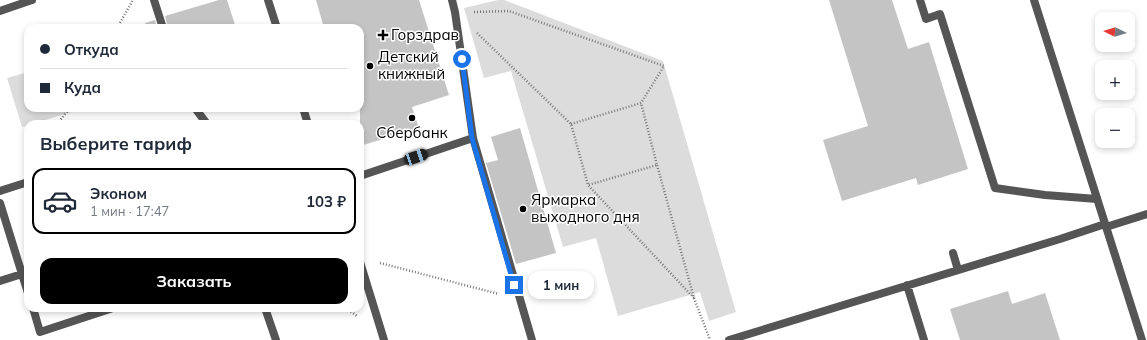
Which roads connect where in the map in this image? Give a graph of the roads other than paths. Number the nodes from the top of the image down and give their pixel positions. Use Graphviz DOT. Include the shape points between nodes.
graph roads {
  1 [pos="32,0"];
  2 [pos="154,0"];
  3 [pos="268,0"];
  4 [pos="452,0"];
  5 [pos="920,0"];
  6 [pos="1034,0"];
  7 [pos="0,11"];
  8 [pos="162,24"];
  9 [pos="276,24"];
  10 [pos="472,138"];
  11 [pos="364,175"];
  12 [pos="24,183"];
  13 [pos="0,191"];
  14 [pos="1097,199"];
  15 [pos="0,203"];
  16 [pos="1147,214"];
  17 [pos="1106,225"];
  18 [pos="953,253"];
  19 [pos="958,270"];
  20 [pos="22,274"];
  21 [pos="364,275"];
  22 [pos="24,280"];
  23 [pos="0,281"];
  24 [pos="907,285"];
  25 [pos="34,312"];
  26 [pos="101,312"];
  27 [pos="267,312"];
  28 [pos="276,340"];
  29 [pos="384,340"];
  30 [pos="532,340"];
  31 [pos="730,340"];
  32 [pos="924,340"];
  33 [pos="1142,340"];
  1 -- 7 [label="street"];
  2 -- 8 [label="street"];
  3 -- 9 [label="street"];
  4 -- 10 [label="street"];
  5 -- 14 [label="street" via="926,19 940,14 995,188"];
  6 -- 14 [label="street"];
  10 -- 11 [label="street"];
  10 -- 30 [label="street"];
  12 -- 13 [label="street"];
  14 -- 17 [label="street"];
  15 -- 20 [label="street"];
  16 -- 17 [label="street"];
  17 -- 19 [label="street"];
  17 -- 33 [label="street"];
  18 -- 19 [label="street"];
  19 -- 24 [label="street"];
  20 -- 22 [label="street"];
  20 -- 23 [label="street"];
  21 -- 29 [label="street"];
  24 -- 31 [label="street"];
  24 -- 32 [label="street"];
  25 -- 26 [label="street" via="40,332"];
  27 -- 28 [label="street"];
}
